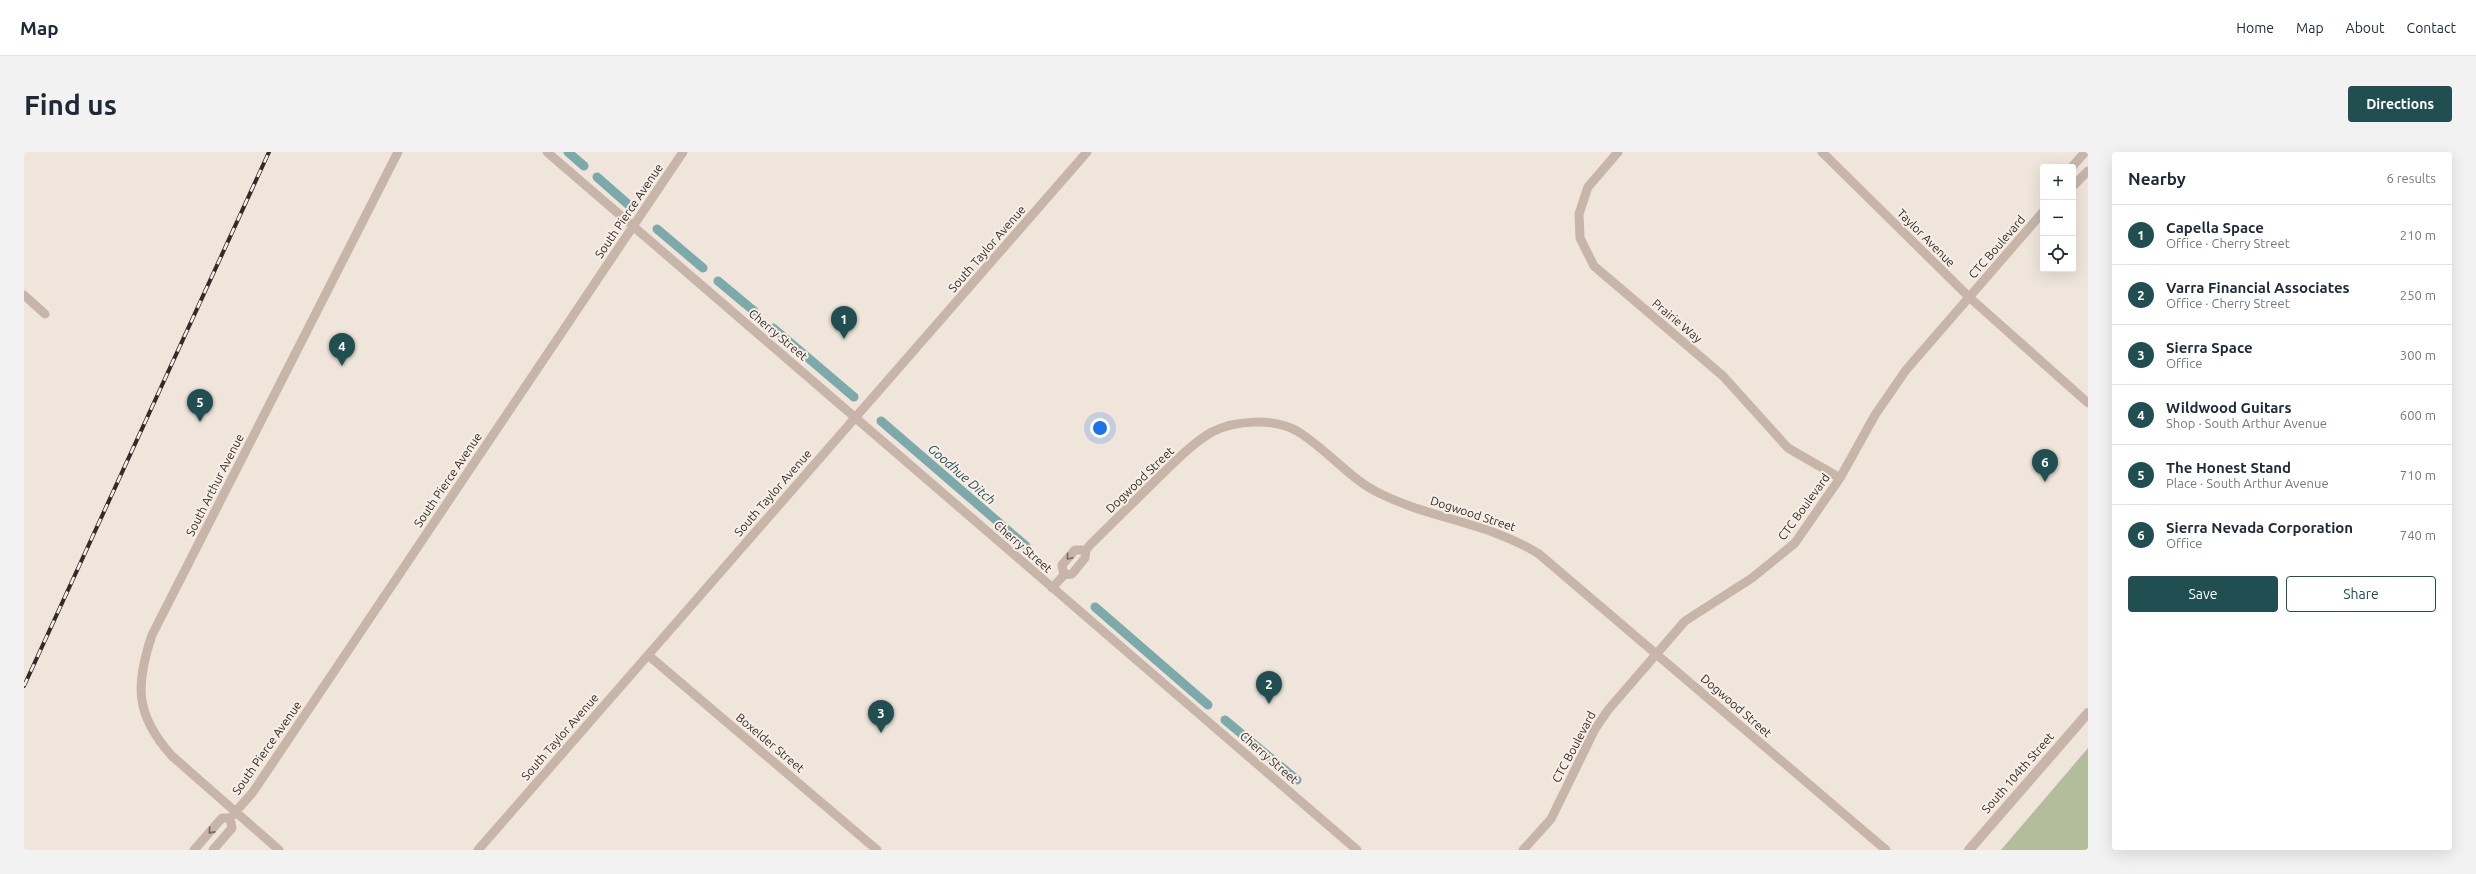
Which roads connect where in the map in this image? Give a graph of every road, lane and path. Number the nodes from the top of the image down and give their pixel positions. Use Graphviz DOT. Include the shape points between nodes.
graph roads {
  1 [pos="398,152"];
  2 [pos="547,152"];
  3 [pos="683,152"];
  4 [pos="1087,152"];
  5 [pos="1618,152"];
  6 [pos="1822,152"];
  7 [pos="2085,152"];
  8 [pos="2075,164"];
  9 [pos="2088,171"];
  10 [pos="2076,183"];
  11 [pos="2040,215"];
  12 [pos="633,226"];
  13 [pos="24,295"];
  14 [pos="1969,297"];
  15 [pos="45,314"];
  16 [pos="2088,402"];
  17 [pos="855,417"];
  18 [pos="1840,478"];
  19 [pos="1052,588"];
  20 [pos="1657,654"];
  21 [pos="648,655"];
  22 [pos="2088,713"];
  23 [pos="237,811"];
  24 [pos="230,818"];
  25 [pos="194,850"];
  26 [pos="213,850"];
  27 [pos="279,850"];
  28 [pos="478,850"];
  29 [pos="877,850"];
  30 [pos="1357,850"];
  31 [pos="1523,850"];
  32 [pos="1886,850"];
  33 [pos="1969,850"];
  1 -- 23 [label="street, South Arthur Avenue" via="152,635 142,664 140,688 143,709 153,732 172,756"];
  2 -- 12 [label="street, Cherry Street"];
  3 -- 12 [label="street, South Pierce Avenue"];
  4 -- 17 [label="street, South Taylor Avenue"];
  5 -- 18 [label="street, Prairie Way" via="1588,187 1579,214 1580,238 1594,266 1723,376 1788,448"];
  6 -- 14 [label="street, Taylor Avenue"];
  7 -- 8 [label="street"];
  9 -- 10 [label="street"];
  11 -- 14 [label="street, CTC Boulevard"];
  12 -- 17 [label="street, Cherry Street"];
  12 -- 23 [label="street, South Pierce Avenue" via="257,786"];
  13 -- 15 [label="street"];
  14 -- 16 [label="street, Taylor Avenue"];
  14 -- 18 [label="street, CTC Boulevard" via="1890,392"];
  17 -- 19 [label="street, Cherry Street"];
  17 -- 21 [label="street, South Taylor Avenue"];
  18 -- 20 [label="street, CTC Boulevard" via="1811,522 1788,550 1752,578 1685,621"];
  19 -- 20 [label="street, Dogwood Street" via="1064,575 1062,565 1075,550 1086,550 1193,446 1213,432 1238,423 1267,422 1296,430 1373,490 1401,504 1510,537 1530,549"];
  19 -- 30 [label="street, Cherry Street"];
  20 -- 31 [label="street, CTC Boulevard" via="1603,717 1551,819"];
  20 -- 32 [label="street, Dogwood Street"];
  21 -- 28 [label="street, South Taylor Avenue"];
  21 -- 29 [label="street, Boxelder Street"];
  22 -- 33 [label="street, South 104th Street"];
  23 -- 24 [label="street, South Pierce Avenue"];
  23 -- 27 [label="street"];
  24 -- 25 [label="street, South Pierce Avenue, one-way" via="222,818"];
  24 -- 26 [label="street" via="232,828"];
}
